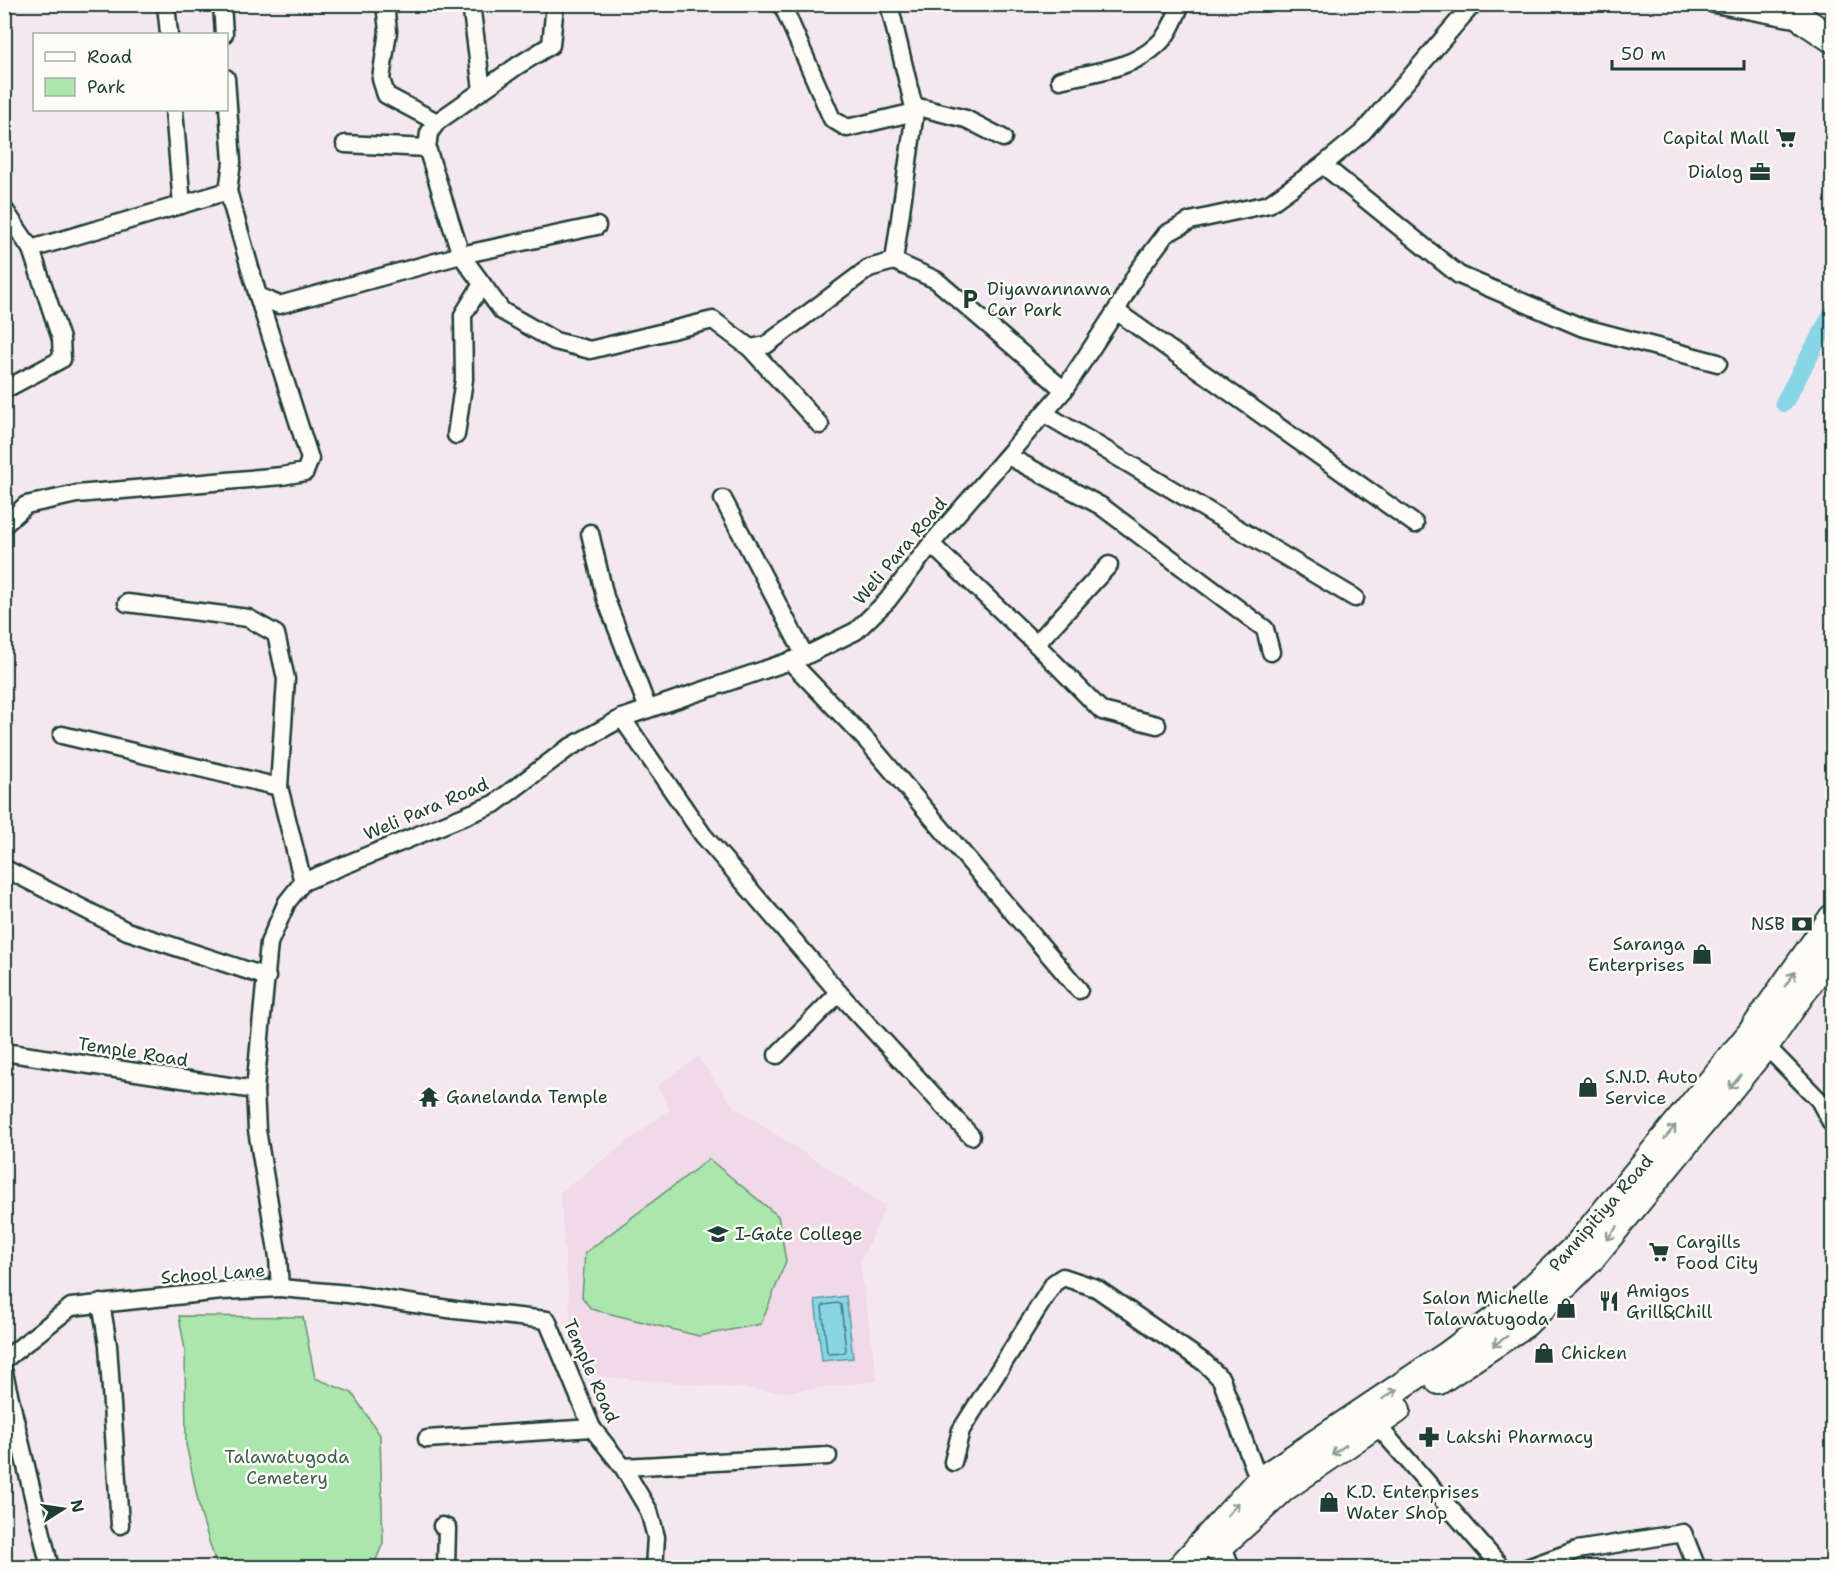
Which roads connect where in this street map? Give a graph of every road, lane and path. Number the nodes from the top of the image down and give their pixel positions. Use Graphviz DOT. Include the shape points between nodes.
graph roads {
  1 [pos="166,4"];
  2 [pos="222,4"];
  3 [pos="385,4"];
  4 [pos="471,4"];
  5 [pos="555,4"];
  6 [pos="782,4"];
  7 [pos="889,4"];
  8 [pos="1181,4"];
  9 [pos="1473,4"];
  10 [pos="1714,4"];
  11 [pos="1798,13"];
  12 [pos="169,33"];
  13 [pos="224,33"];
  14 [pos="1833,39"];
  15 [pos="1060,80"];
  16 [pos="482,90"];
  17 [pos="228,106"];
  18 [pos="915,109"];
  19 [pos="174,111"];
  20 [pos="437,122"];
  21 [pos="1003,138"];
  22 [pos="345,144"];
  23 [pos="427,148"];
  24 [pos="1323,165"];
  25 [pos="228,191"];
  26 [pos="182,205"];
  27 [pos="4,208"];
  28 [pos="597,226"];
  29 [pos="31,249"];
  30 [pos="461,255"];
  31 [pos="894,261"];
  32 [pos="482,284"];
  33 [pos="258,296"];
  34 [pos="1116,311"];
  35 [pos="750,348"];
  36 [pos="1718,363"];
  37 [pos="4,390"];
  38 [pos="1064,390"];
  39 [pos="1045,414"];
  40 [pos="820,425"];
  41 [pos="456,435"];
  42 [pos="1008,456"];
  43 [pos="723,499"];
  44 [pos="1415,524"];
  45 [pos="4,525"];
  46 [pos="590,533"];
  47 [pos="931,544"];
  48 [pos="1109,565"];
  49 [pos="1355,598"];
  50 [pos="127,603"];
  51 [pos="1036,644"];
  52 [pos="1271,652"];
  53 [pos="798,658"];
  54 [pos="648,709"];
  55 [pos="622,718"];
  56 [pos="1157,725"];
  57 [pos="62,735"];
  58 [pos="279,787"];
  59 [pos="4,868"];
  60 [pos="303,882"];
  61 [pos="1833,918"];
  62 [pos="1833,950"];
  63 [pos="267,977"];
  64 [pos="1079,990"];
  65 [pos="839,993"];
  66 [pos="1758,1039"];
  67 [pos="4,1052"];
  68 [pos="777,1056"];
  69 [pos="255,1090"];
  70 [pos="1833,1124"];
  71 [pos="971,1136"];
  72 [pos="280,1288"];
  73 [pos="101,1303"];
  74 [pos="4,1360"];
  75 [pos="4,1373"];
  76 [pos="1376,1424"];
  77 [pos="592,1428"];
  78 [pos="428,1439"];
  79 [pos="828,1456"];
  80 [pos="953,1462"];
  81 [pos="622,1467"];
  82 [pos="1259,1481"];
  83 [pos="120,1525"];
  84 [pos="442,1526"];
  85 [pos="1222,1543"];
  86 [pos="50,1568"];
  87 [pos="446,1568"];
  88 [pos="654,1568"];
  89 [pos="1180,1568"];
  90 [pos="1201,1568"];
  91 [pos="1231,1568"];
  92 [pos="1502,1568"];
  93 [pos="1527,1568"];
  94 [pos="1697,1568"];
  1 -- 12 [label="street"];
  2 -- 13 [label="street"];
  3 -- 20 [label="street" via="388,31 381,79 386,95"];
  4 -- 16 [label="street"];
  5 -- 16 [label="street" via="551,45"];
  6 -- 18 [label="street" via="832,118 847,128"];
  7 -- 18 [label="street"];
  8 -- 15 [label="street" via="1158,45 1130,63"];
  9 -- 24 [label="street, Weli Para Road" via="1363,132"];
  10 -- 11 [label="street"];
  11 -- 14 [label="main road"];
  16 -- 20 [label="street"];
  17 -- 25 [label="street" via="232,162"];
  18 -- 21 [label="street" via="966,119"];
  18 -- 31 [label="street"];
  19 -- 26 [label="street"];
  20 -- 23 [label="street" via="429,133"];
  22 -- 23 [label="street"];
  23 -- 30 [label="street"];
  24 -- 34 [label="street, Weli Para Road" via="1269,204 1190,222 1166,234 1138,271"];
  24 -- 36 [label="street" via="1459,275 1581,327"];
  25 -- 26 [label="street"];
  25 -- 33 [label="street"];
  26 -- 29 [label="street"];
  27 -- 29 [label="street"];
  28 -- 30 [label="street"];
  29 -- 37 [label="street" via="61,339 62,359"];
  30 -- 32 [label="street"];
  30 -- 33 [label="street" via="279,305"];
  31 -- 35 [label="street" via="869,268 766,345"];
  31 -- 38 [label="street" via="936,280"];
  32 -- 35 [label="street" via="502,311 555,341 590,350 713,320"];
  32 -- 41 [label="street" via="463,315 464,379"];
  33 -- 45 [label="street" via="310,459 305,472 77,494 26,505"];
  34 -- 38 [label="street, Weli Para Road"];
  34 -- 44 [label="street"];
  35 -- 40 [label="street"];
  38 -- 39 [label="street, Weli Para Road"];
  39 -- 42 [label="street, Weli Para Road"];
  39 -- 49 [label="street"];
  42 -- 47 [label="street, Weli Para Road"];
  42 -- 52 [label="street" via="1101,506 1265,629"];
  43 -- 53 [label="street"];
  46 -- 54 [label="street" via="605,597"];
  47 -- 51 [label="street"];
  47 -- 53 [label="street, Weli Para Road" via="887,601 856,631"];
  48 -- 51 [label="street"];
  50 -- 58 [label="street" via="248,618 276,634 286,679"];
  51 -- 56 [label="street" via="1102,711"];
  53 -- 54 [label="street, Weli Para Road"];
  53 -- 64 [label="street"];
  54 -- 55 [label="street, Weli Para Road"];
  55 -- 60 [label="street, Weli Para Road" via="567,748 494,804"];
  55 -- 65 [label="street" via="703,835"];
  57 -- 58 [label="street"];
  58 -- 60 [label="street"];
  59 -- 63 [label="street" via="127,931"];
  60 -- 63 [label="street" via="287,902 269,943"];
  66 -- 61 [label="main road, Pannipitiya Road, one-way"];
  62 -- 66 [label="main road, Pannipitiya Road"];
  63 -- 69 [label="street"];
  65 -- 68 [label="street"];
  65 -- 71 [label="street"];
  66 -- 70 [label="street" via="1819,1100"];
  66 -- 76 [label="main road, Pannipitiya Road, one-way" via="1590,1260 1525,1324"];
  82 -- 66 [label="main road, Pannipitiya Road, one-way" via="1449,1354 1519,1301 1576,1247"];
  67 -- 69 [label="street, Temple Road"];
  69 -- 72 [label="street, School Lane" via="257,1130"];
  72 -- 73 [label="street, School Lane"];
  72 -- 77 [label="street, Temple Road" via="547,1320"];
  73 -- 74 [label="street, School Lane" via="71,1307"];
  73 -- 83 [label="street" via="108,1345"];
  75 -- 86 [label="street"];
  76 -- 85 [label="main road, Pannipitiya Road, one-way" via="1284,1488"];
  76 -- 92 [label="street"];
  77 -- 78 [label="street"];
  77 -- 81 [label="street, Temple Road"];
  79 -- 81 [label="street"];
  80 -- 82 [label="street" via="961,1430 1054,1283 1063,1277 1096,1288 1206,1362 1221,1378"];
  81 -- 88 [label="street, Temple Road" via="648,1511 656,1537"];
  89 -- 82 [label="main road, Pannipitiya Road, one-way"];
  84 -- 87 [label="street" via="447,1528"];
  85 -- 90 [label="main road, Pannipitiya Road"];
  85 -- 91 [label="street"];
  93 -- 94 [label="street" via="1578,1550 1683,1533"];
}
